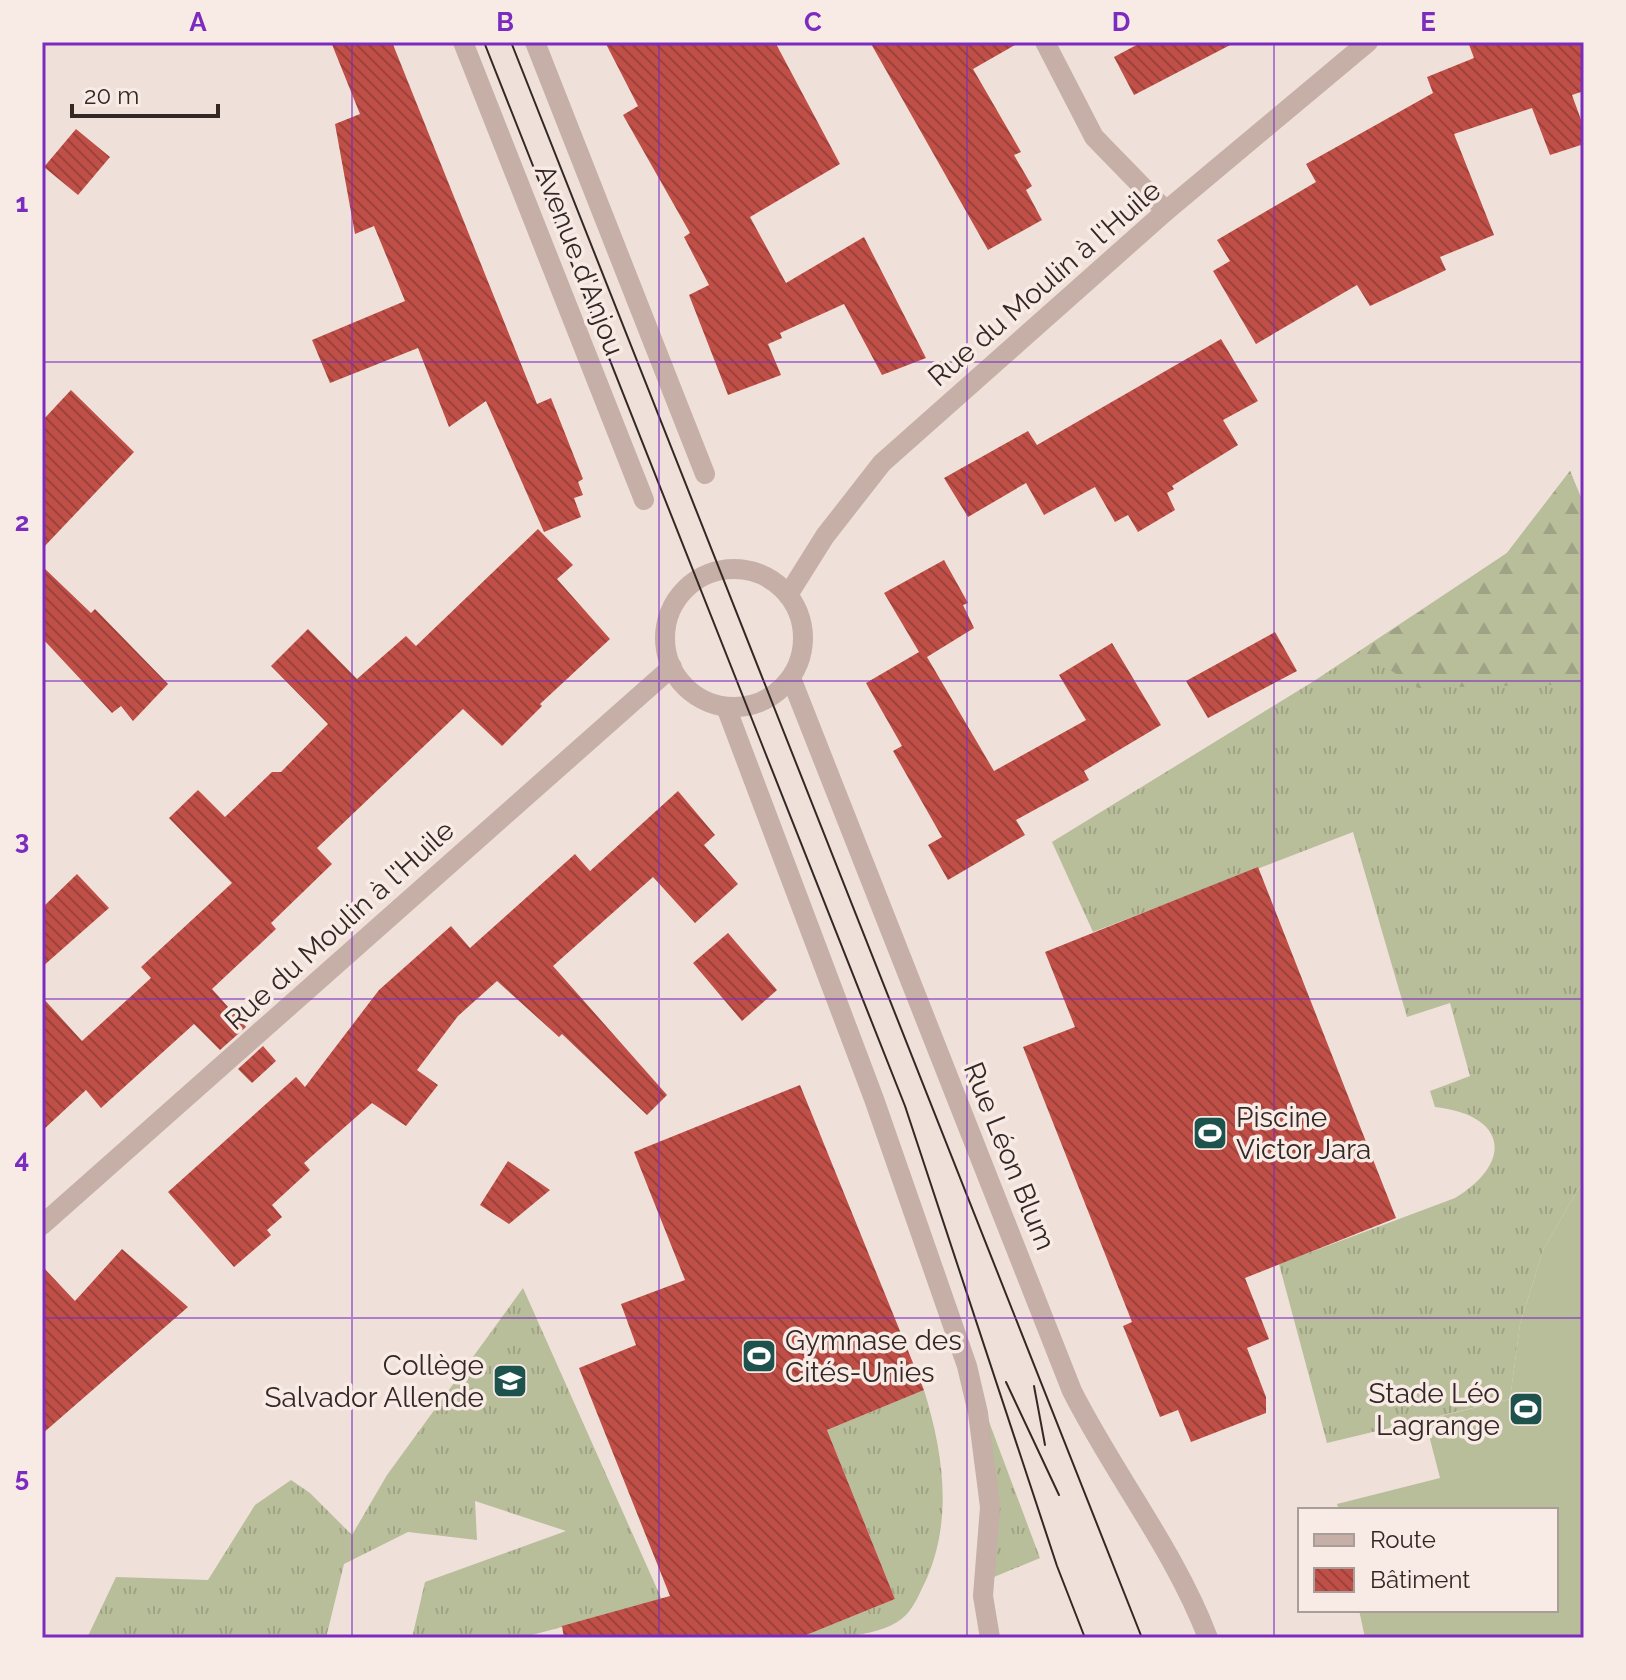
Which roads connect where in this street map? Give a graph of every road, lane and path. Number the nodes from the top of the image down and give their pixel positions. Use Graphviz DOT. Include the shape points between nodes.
graph roads {
  1 [pos="463,42"];
  2 [pos="535,42"];
  3 [pos="1045,42"];
  4 [pos="1368,42"];
  5 [pos="1166,211"];
  6 [pos="705,474"];
  7 [pos="644,500"];
  8 [pos="788,595"];
  9 [pos="672,667"];
  10 [pos="791,678"];
  11 [pos="726,707"];
  12 [pos="42,1225"];
  13 [pos="990,1638"];
  14 [pos="1208,1638"];
  1 -- 7 [label="street, Avenue d'Anjou"];
  2 -- 6 [label="street, Avenue d'Anjou"];
  3 -- 5 [label="street" via="1094,137"];
  4 -- 5 [label="street, Rue du Moulin à l'Huile"];
  5 -- 8 [label="street, Rue du Moulin à l'Huile" via="882,463 825,536"];
  8 -- 9 [label="street" via="771,579 749,571 721,570 698,579 679,596 667,623"];
  8 -- 10 [label="street" via="803,635"];
  9 -- 11 [label="street" via="695,695"];
  9 -- 12 [label="street, Rue du Moulin à l'Huile"];
  10 -- 11 [label="street" via="761,702"];
  10 -- 14 [label="street, Rue Léon Blum" via="1072,1391 1155,1526 1191,1592"];
  11 -- 13 [label="street" via="874,1099 967,1366 990,1507 983,1596"];
}
